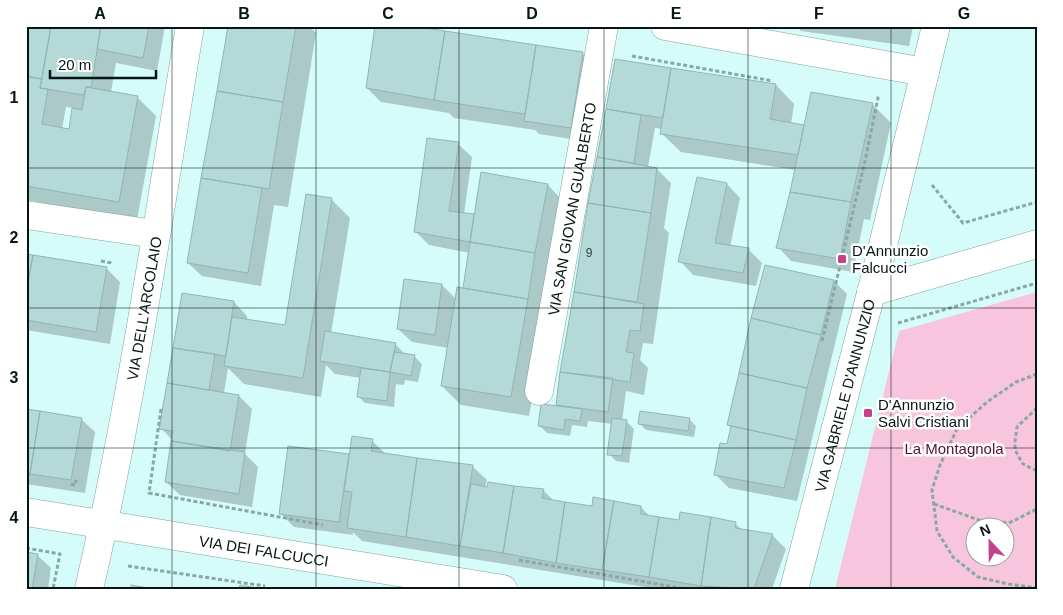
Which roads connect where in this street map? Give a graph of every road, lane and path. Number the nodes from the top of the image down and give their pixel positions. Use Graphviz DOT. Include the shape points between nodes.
graph roads {
  1 [pos="190,26"];
  2 [pos="604,26"];
  3 [pos="665,26"];
  4 [pos="936,26"];
  5 [pos="628,56"];
  6 [pos="925,72"];
  7 [pos="782,82"];
  8 [pos="868,97"];
  9 [pos="927,179"];
  10 [pos="1037,202"];
  11 [pos="26,215"];
  12 [pos="155,234"];
  13 [pos="1037,244"];
  14 [pos="1037,283"];
  15 [pos="871,292"];
  16 [pos="899,322"];
  17 [pos="821,346"];
  18 [pos="1037,374"];
  19 [pos="539,391"];
  20 [pos="1037,408"];
  21 [pos="1037,471"];
  22 [pos="934,504"];
  23 [pos="1037,508"];
  24 [pos="26,512"];
  25 [pos="104,524"];
  26 [pos="26,548"];
  27 [pos="128,566"];
  28 [pos="273,587"];
  29 [pos="1037,588"];
  30 [pos="53,589"];
  31 [pos="89,589"];
  32 [pos="503,589"];
  33 [pos="794,589"];
  1 -- 12 [label="street, VIA DELL'ARCOLAIO"];
  2 -- 19 [label="street, VIA SAN GIOVAN GUALBERTO"];
  3 -- 6 [label="street"];
  4 -- 6 [label="street, VIA GABRIELE D'ANNUNZIO"];
  5 -- 7 [label="path"];
  6 -- 15 [label="street, VIA GABRIELE D'ANNUNZIO"];
  8 -- 17 [label="path" via="878,98"];
  9 -- 10 [label="path" via="963,223"];
  11 -- 12 [label="street"];
  12 -- 25 [label="street, VIA DELL'ARCOLAIO"];
  13 -- 15 [label="street"];
  14 -- 16 [label="path"];
  15 -- 33 [label="street, VIA GABRIELE D'ANNUNZIO"];
  18 -- 22 [label="path" via="1016,382 957,429 932,490"];
  20 -- 21 [label="path" via="1016,427 1015,441 1015,450 1023,464"];
  22 -- 23 [label="path" via="979,520 1009,523"];
  22 -- 29 [label="path" via="937,531 953,558 978,577"];
  24 -- 25 [label="street, VIA DEI FALCUCCI"];
  25 -- 31 [label="street, VIA DELL'ARCOLAIO"];
  25 -- 32 [label="street, VIA DEI FALCUCCI"];
  26 -- 30 [label="path" via="60,554"];
  27 -- 28 [label="path"];
}
